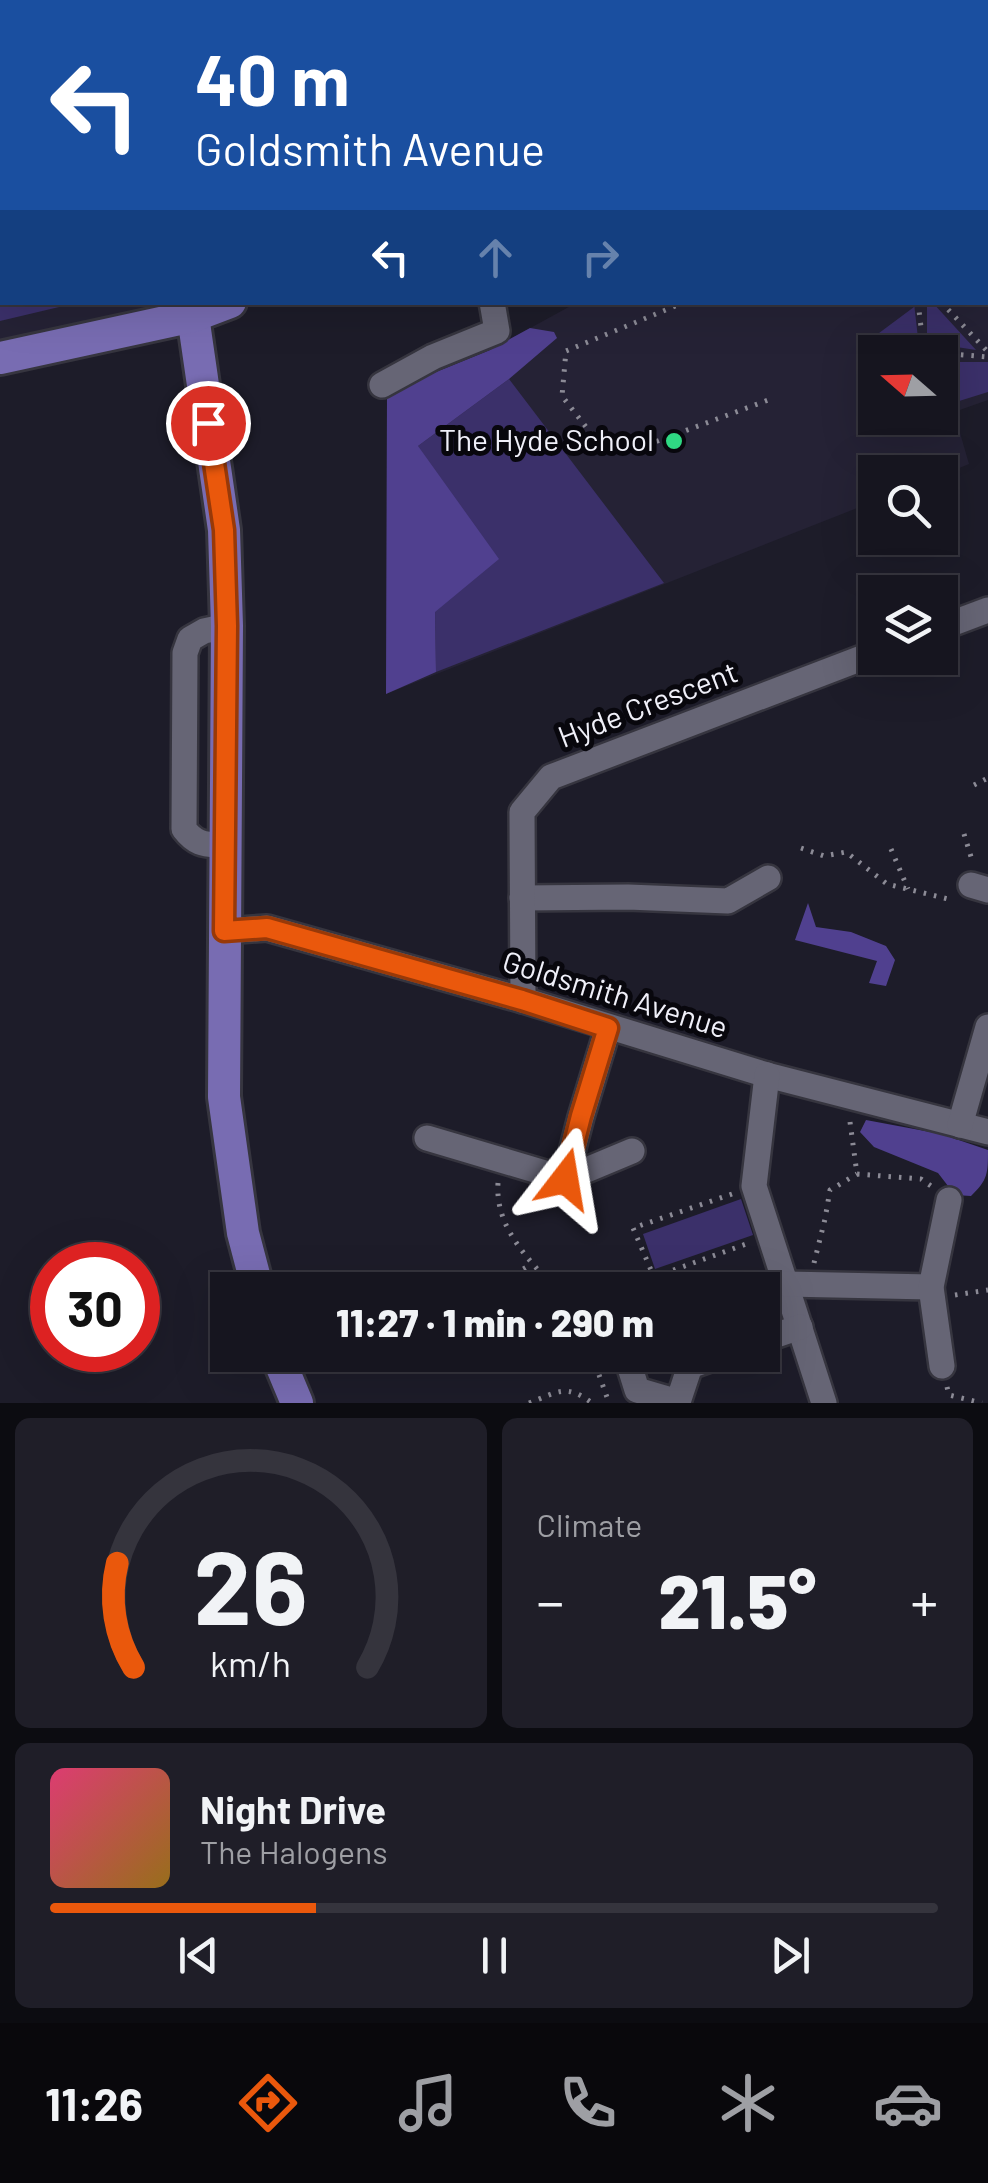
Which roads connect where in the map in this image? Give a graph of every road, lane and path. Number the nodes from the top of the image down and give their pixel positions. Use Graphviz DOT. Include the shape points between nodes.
graph roads {
  1 [pos="492,305"];
  2 [pos="677,305"];
  3 [pos="918,305"];
  4 [pos="945,305"];
  5 [pos="192,309"];
  6 [pos="923,335"];
  7 [pos="958,353"];
  8 [pos="988,354"];
  9 [pos="0,358"];
  10 [pos="382,385"];
  11 [pos="771,398"];
  12 [pos="988,610"];
  13 [pos="958,621"];
  14 [pos="858,660"];
  15 [pos="988,778"];
  16 [pos="974,786"];
  17 [pos="964,834"];
  18 [pos="801,848"];
  19 [pos="891,849"];
  20 [pos="768,878"];
  21 [pos="979,887"];
  22 [pos="908,889"];
  23 [pos="522,898"];
  24 [pos="224,931"];
  25 [pos="522,1000"];
  26 [pos="988,1026"];
  27 [pos="608,1028"];
  28 [pos="768,1075"];
  29 [pos="847,1095"];
  30 [pos="960,1124"];
  31 [pos="988,1132"];
  32 [pos="427,1138"];
  33 [pos="632,1151"];
  34 [pos="500,1160"];
  35 [pos="856,1174"];
  36 [pos="565,1179"];
  37 [pos="754,1186"];
  38 [pos="949,1200"];
  39 [pos="771,1236"];
  40 [pos="533,1264"];
  41 [pos="253,1272"];
  42 [pos="519,1272"];
  43 [pos="540,1272"];
  44 [pos="796,1284"];
  45 [pos="988,1290"];
  46 [pos="932,1292"];
  47 [pos="800,1327"];
  48 [pos="780,1334"];
  49 [pos="942,1366"];
  50 [pos="284,1372"];
  51 [pos="598,1372"];
  52 [pos="631,1372"];
  53 [pos="688,1372"];
  54 [pos="298,1403"];
  55 [pos="529,1403"];
  56 [pos="592,1403"];
  57 [pos="609,1403"];
  58 [pos="824,1403"];
  59 [pos="982,1403"];
  1 -- 10 [label="street" via="496,331"];
  2 -- 11 [label="path" via="566,350 562,396 600,445 636,449"];
  3 -- 6 [label="path"];
  4 -- 8 [label="path"];
  5 -- 9 [label="main road"];
  5 -- 24 [label="main road" via="224,530"];
  7 -- 8 [label="path"];
  12 -- 13 [label="street"];
  14 -- 23 [label="street, Hyde Crescent" via="551,777 522,812"];
  15 -- 16 [label="path"];
  17 -- 21 [label="path"];
  18 -- 22 [label="path" via="824,856 846,852 886,884"];
  19 -- 22 [label="path"];
  20 -- 23 [label="street" via="728,900"];
  21 -- 22 [label="path" via="963,903"];
  23 -- 25 [label="street, Hyde Crescent"];
  24 -- 25 [label="street, Goldsmith Avenue" via="267,928"];
  24 -- 41 [label="main road" via="224,1097"];
  25 -- 27 [label="street, Goldsmith Avenue"];
  26 -- 30 [label="street"];
  27 -- 28 [label="street, Goldsmith Avenue"];
  27 -- 36 [label="street"];
  28 -- 29 [label="street, Goldsmith Avenue"];
  28 -- 37 [label="street"];
  29 -- 30 [label="street, Goldsmith Avenue"];
  29 -- 35 [label="path"];
  30 -- 31 [label="street, Goldsmith Avenue"];
  32 -- 34 [label="street"];
  33 -- 36 [label="street"];
  34 -- 36 [label="street"];
  34 -- 40 [label="path" via="497,1201 508,1231"];
  35 -- 38 [label="path" via="921,1179"];
  35 -- 44 [label="path" via="830,1190 817,1253"];
  37 -- 39 [label="street"];
  37 -- 39 [label="path" via="633,1228 654,1277"];
  38 -- 46 [label="street"];
  39 -- 44 [label="street"];
  40 -- 42 [label="path"];
  40 -- 43 [label="path"];
  44 -- 46 [label="street"];
  44 -- 47 [label="street"];
  45 -- 46 [label="path"];
  46 -- 49 [label="street"];
  47 -- 48 [label="street"];
  47 -- 58 [label="street"];
  49 -- 59 [label="path" via="949,1395"];
  50 -- 54 [label="main road"];
  51 -- 57 [label="path"];
  52 -- 53 [label="street" via="637,1390 678,1402"];
  55 -- 56 [label="path" via="576,1391"];
}
